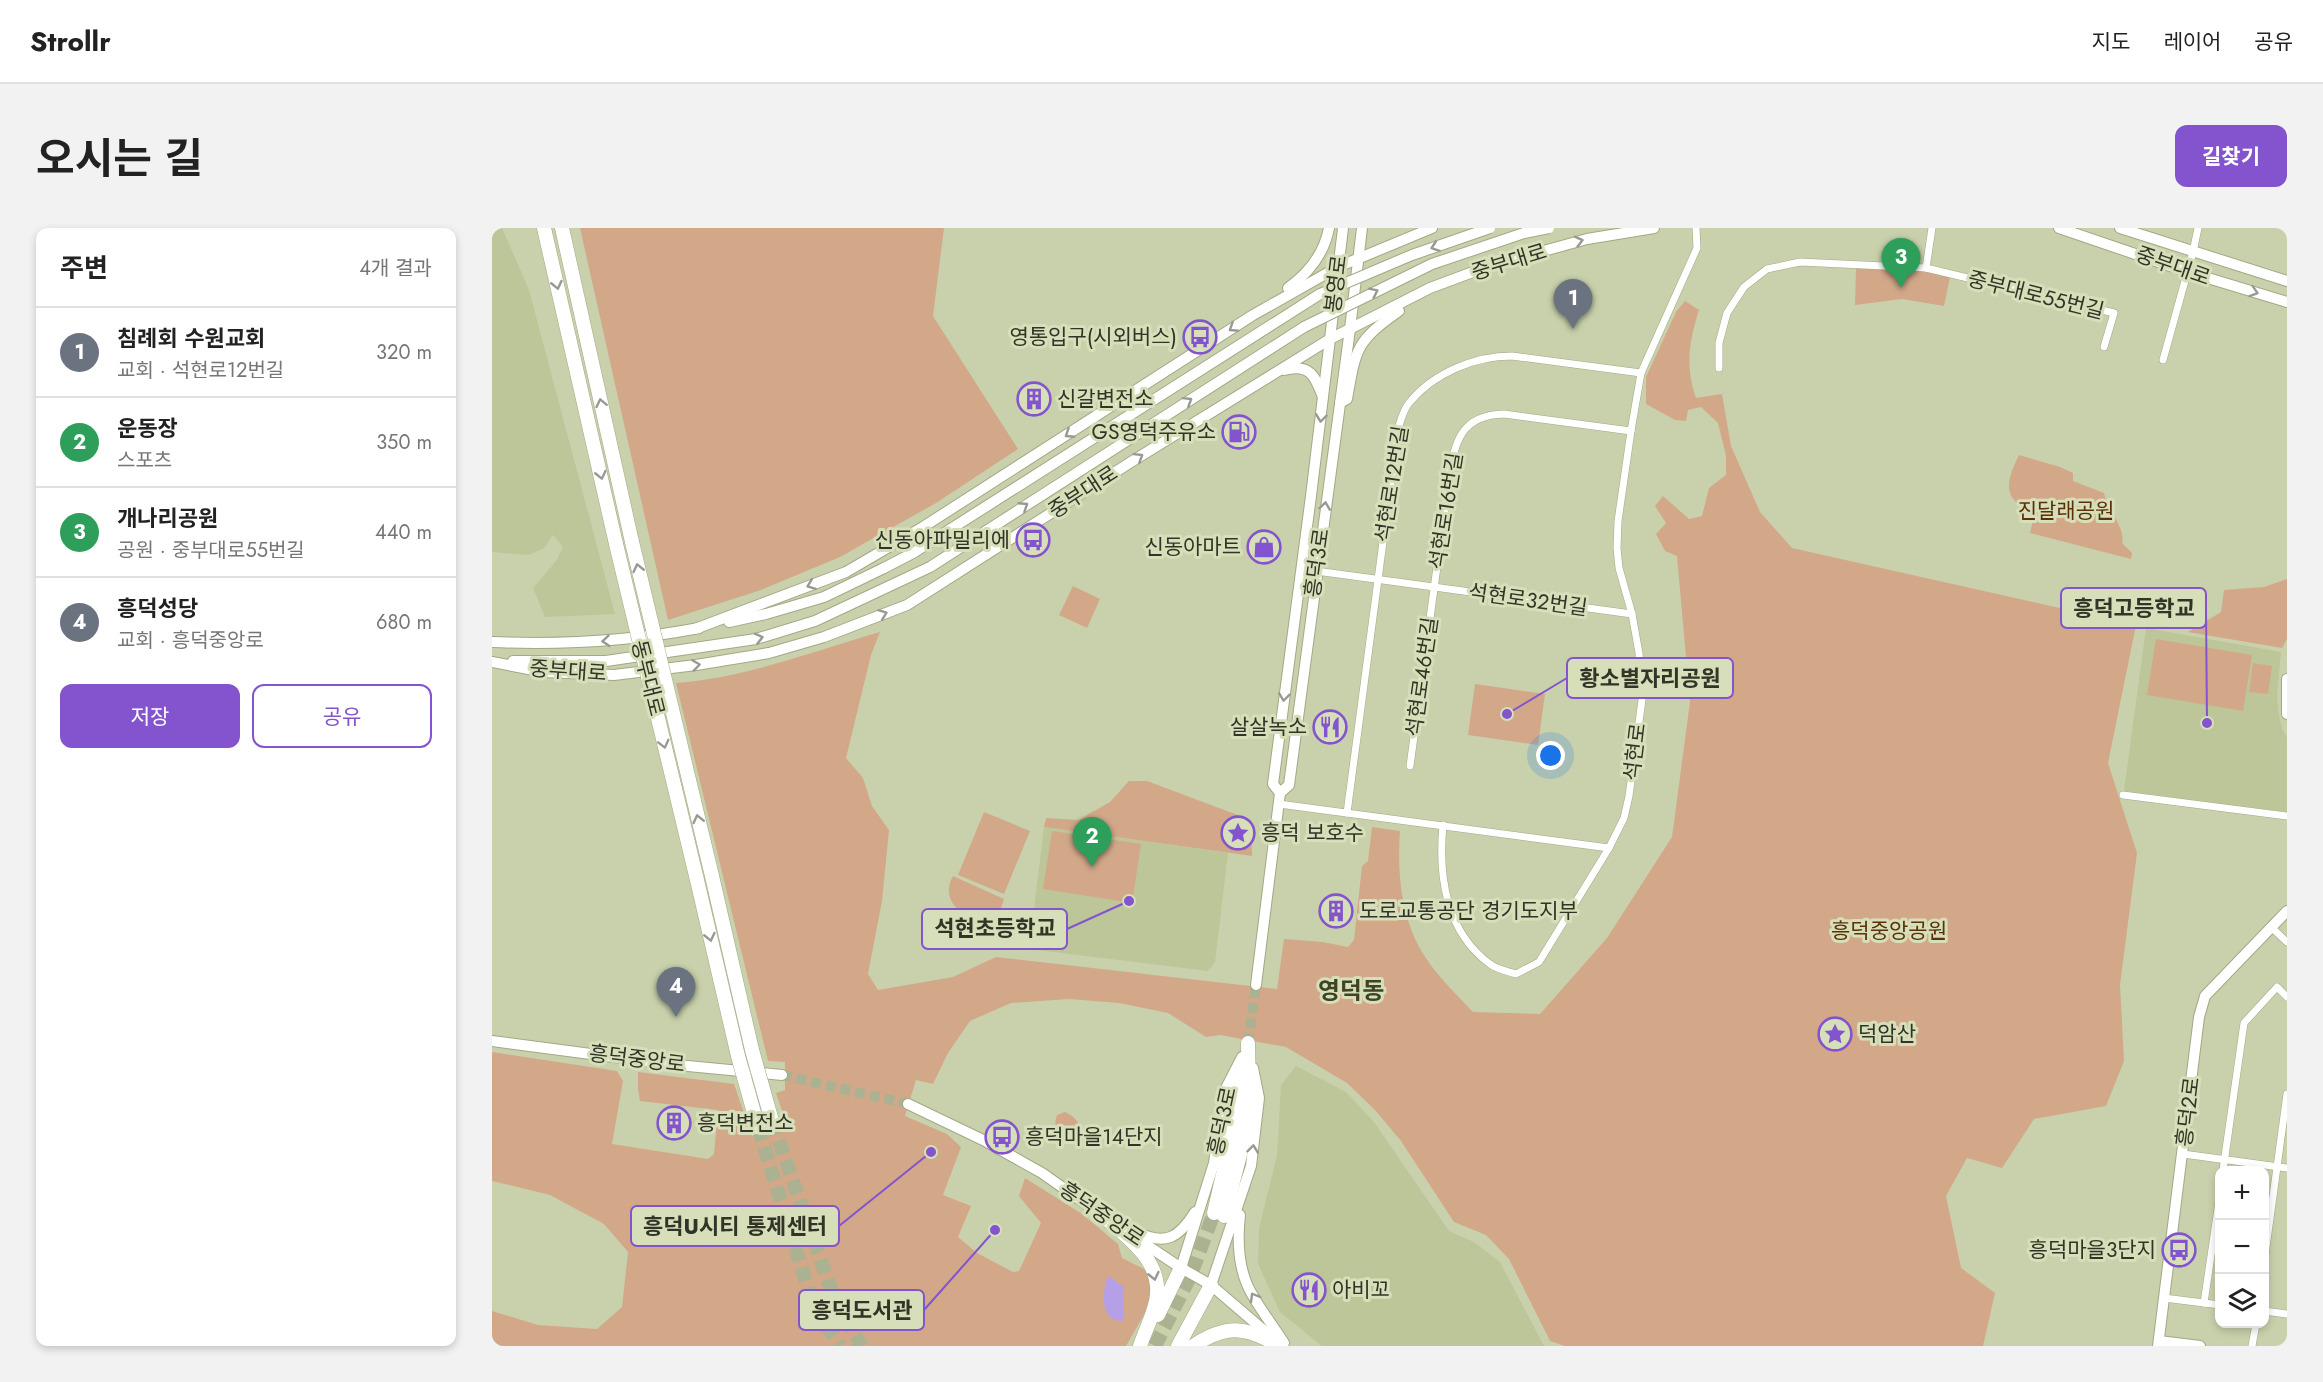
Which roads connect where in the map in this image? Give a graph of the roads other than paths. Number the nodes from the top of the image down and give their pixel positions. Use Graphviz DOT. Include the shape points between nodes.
graph roads {
  1 [pos="544,228"];
  2 [pos="562,228"];
  3 [pos="1329,228"];
  4 [pos="1343,228"];
  5 [pos="1362,228"];
  6 [pos="1490,228"];
  7 [pos="1548,228"];
  8 [pos="1654,228"];
  9 [pos="1696,228"];
  10 [pos="1932,228"];
  11 [pos="2059,228"];
  12 [pos="2198,228"];
  13 [pos="1426,229"];
  14 [pos="2124,229"];
  15 [pos="2121,248"];
  16 [pos="2193,252"];
  17 [pos="1358,258"];
  18 [pos="2237,265"];
  19 [pos="1338,267"];
  20 [pos="1926,268"];
  21 [pos="2188,272"];
  22 [pos="2287,281"];
  23 [pos="2230,285"];
  24 [pos="1428,290"];
  25 [pos="2287,302"];
  26 [pos="1253,315"];
  27 [pos="1350,329"];
  28 [pos="1330,339"];
  29 [pos="2104,347"];
  30 [pos="2163,360"];
  31 [pos="1719,368"];
  32 [pos="1278,372"];
  33 [pos="1641,373"];
  34 [pos="1323,397"];
  35 [pos="1340,403"];
  36 [pos="1631,431"];
  37 [pos="1316,571"];
  38 [pos="1377,580"];
  39 [pos="1434,588"];
  40 [pos="1632,614"];
  41 [pos="695,628"];
  42 [pos="492,642"];
  43 [pos="492,661"];
  44 [pos="2287,679"];
  45 [pos="2287,714"];
  46 [pos="1410,766"];
  47 [pos="2123,795"];
  48 [pos="1280,798"];
  49 [pos="1347,813"];
  50 [pos="2287,816"];
  51 [pos="1443,825"];
  52 [pos="1609,848"];
  53 [pos="2287,910"];
  54 [pos="2271,927"];
  55 [pos="2287,942"];
  56 [pos="1256,985"];
  57 [pos="2287,997"];
  58 [pos="492,1041"];
  59 [pos="1248,1043"];
  60 [pos="782,1076"];
  61 [pos="2287,1094"];
  62 [pos="908,1104"];
  63 [pos="772,1121"];
  64 [pos="758,1127"];
  65 [pos="2183,1154"];
  66 [pos="2224,1160"];
  67 [pos="2223,1166"];
  68 [pos="2277,1167"];
  69 [pos="2287,1168"];
  70 [pos="1245,1185"];
  71 [pos="1204,1200"];
  72 [pos="1219,1214"];
  73 [pos="1104,1217"];
  74 [pos="2216,1220"];
  75 [pos="2269,1230"];
  76 [pos="1181,1268"];
  77 [pos="1211,1285"];
  78 [pos="2164,1298"];
  79 [pos="2204,1303"];
  80 [pos="2215,1304"];
  81 [pos="2269,1312"];
  82 [pos="2287,1314"];
  83 [pos="2255,1328"];
  84 [pos="2159,1343"];
  85 [pos="1141,1346"];
  86 [pos="1178,1346"];
  87 [pos="1193,1346"];
  88 [pos="1282,1346"];
  89 [pos="2200,1346"];
  90 [pos="2252,1346"];
  1 -- 64 [label="highway, 동부대로, one-way, bridge" via="616,544"];
  63 -- 2 [label="highway, 동부대로, one-way, bridge" via="632,542"];
  3 -- 26 [label="main road" via="1316,262 1303,277"];
  4 -- 19 [label="main road, 봉영로"];
  5 -- 17 [label="main road, 봉영로"];
  6 -- 41 [label="main road, 중부대로, one-way, bridge" via="1412,255 1320,294 884,568 824,597"];
  43 -- 7 [label="main road, 중부대로, one-way, bridge" via="606,661 756,639 815,621 930,567 1304,327 1432,264"];
  24 -- 8 [label="main road, 중부대로, one-way" via="1507,261 1587,239"];
  9 -- 33 [label="street, 석현로" via="1697,248"];
  10 -- 20 [label="street"];
  11 -- 15 [label="main road, 중부대로"];
  12 -- 16 [label="street"];
  13 -- 17 [label="main road, 중부대로"];
  14 -- 15 [label="main road"];
  14 -- 16 [label="main road, 중부대로"];
  15 -- 21 [label="main road, 중부대로"];
  16 -- 18 [label="main road, 중부대로"];
  16 -- 21 [label="street"];
  17 -- 19 [label="main road, 중부대로"];
  17 -- 27 [label="main road, 봉영로"];
  18 -- 22 [label="main road, 중부대로"];
  18 -- 23 [label="main road"];
  19 -- 26 [label="main road, 중부대로"];
  19 -- 28 [label="main road, 봉영로"];
  20 -- 29 [label="street, 중부대로55번길" via="2114,312"];
  20 -- 31 [label="street, 중부대로55번길" via="1800,262 1767,269 1744,287 1727,313 1719,343"];
  21 -- 23 [label="main road, 중부대로"];
  21 -- 30 [label="street"];
  23 -- 25 [label="main road, 중부대로, one-way"];
  24 -- 27 [label="main road, 중부대로"];
  24 -- 35 [label="main road" via="1372,330 1359,347 1347,399"];
  26 -- 41 [label="main road, 중부대로, one-way" via="923,527 846,572"];
  27 -- 28 [label="main road, 중부대로"];
  27 -- 35 [label="main road, 흥덕3로"];
  28 -- 32 [label="main road, 중부대로"];
  28 -- 34 [label="main road, 흥덕3로"];
  32 -- 34 [label="main road" via="1294,367 1305,369 1317,380"];
  43 -- 32 [label="main road, 중부대로, one-way" via="544,672 614,675 758,654 824,637 907,605"];
  33 -- 36 [label="street, 석현로"];
  33 -- 38 [label="street, 석현로12번길" via="1498,356 1459,367 1436,379 1407,404 1398,429"];
  34 -- 48 [label="main road, 흥덕3로, one-way" via="1272,784"];
  37 -- 35 [label="main road, 흥덕3로, one-way"];
  36 -- 39 [label="street, 석현로16번길" via="1504,414 1476,420 1458,438 1454,449"];
  36 -- 40 [label="street, 석현로" via="1617,548"];
  37 -- 38 [label="street, 석현로32번길"];
  37 -- 48 [label="main road, 흥덕3로" via="1289,785"];
  38 -- 39 [label="street, 석현로32번길"];
  38 -- 49 [label="street, 석현로12번길"];
  39 -- 40 [label="street, 석현로32번길"];
  39 -- 46 [label="street, 석현로46번길"];
  40 -- 52 [label="street, 석현로" via="1642,700 1629,796 1624,818"];
  41 -- 42 [label="main road, 중부대로, one-way" via="602,641"];
  44 -- 45 [label="main road"];
  47 -- 50 [label="street"];
  48 -- 49 [label="street"];
  48 -- 56 [label="main road, 흥덕3로"];
  49 -- 51 [label="street"];
  51 -- 52 [label="street"];
  51 -- 52 [label="street, 석현로" via="1441,874 1457,926 1466,942 1491,966 1516,974 1539,962"];
  53 -- 54 [label="main road, 흥덕2로"];
  54 -- 55 [label="street"];
  54 -- 65 [label="main road, 흥덕2로" via="2205,996 2199,1017"];
  57 -- 66 [label="street" via="2277,987 2244,1023"];
  58 -- 60 [label="main road, 흥덕중앙로"];
  70 -- 59 [label="main road, 흥덕3로, one-way" via="1259,1098"];
  59 -- 71 [label="main road, 흥덕3로" via="1225,1090"];
  59 -- 72 [label="highway"];
  61 -- 68 [label="street"];
  62 -- 73 [label="main road, 흥덕중앙로" via="1042,1173"];
  65 -- 66 [label="street"];
  65 -- 78 [label="main road, 흥덕2로"];
  66 -- 67 [label="street"];
  66 -- 68 [label="street"];
  68 -- 69 [label="street"];
  68 -- 75 [label="street"];
  70 -- 77 [label="main road, 흥덕3로"];
  88 -- 70 [label="main road, one-way" via="1241,1268 1238,1237"];
  71 -- 73 [label="main road" via="1186,1227 1166,1239 1152,1239"];
  71 -- 76 [label="main road, 흥덕3로"];
  73 -- 76 [label="main road, 흥덕중앙로"];
  73 -- 85 [label="highway, one-way" via="1138,1245 1156,1273 1156,1300"];
  74 -- 79 [label="street"];
  76 -- 77 [label="main road, 흥덕중앙로"];
  76 -- 85 [label="highway"];
  77 -- 86 [label="highway"];
  77 -- 88 [label="main road, 흥덕중앙로"];
  78 -- 79 [label="street"];
  78 -- 84 [label="main road, 흥덕2로"];
  79 -- 80 [label="street"];
  81 -- 82 [label="street"];
  83 -- 90 [label="street"];
  84 -- 89 [label="main road"];
  87 -- 88 [label="highway" via="1228,1329 1260,1335"];
}
